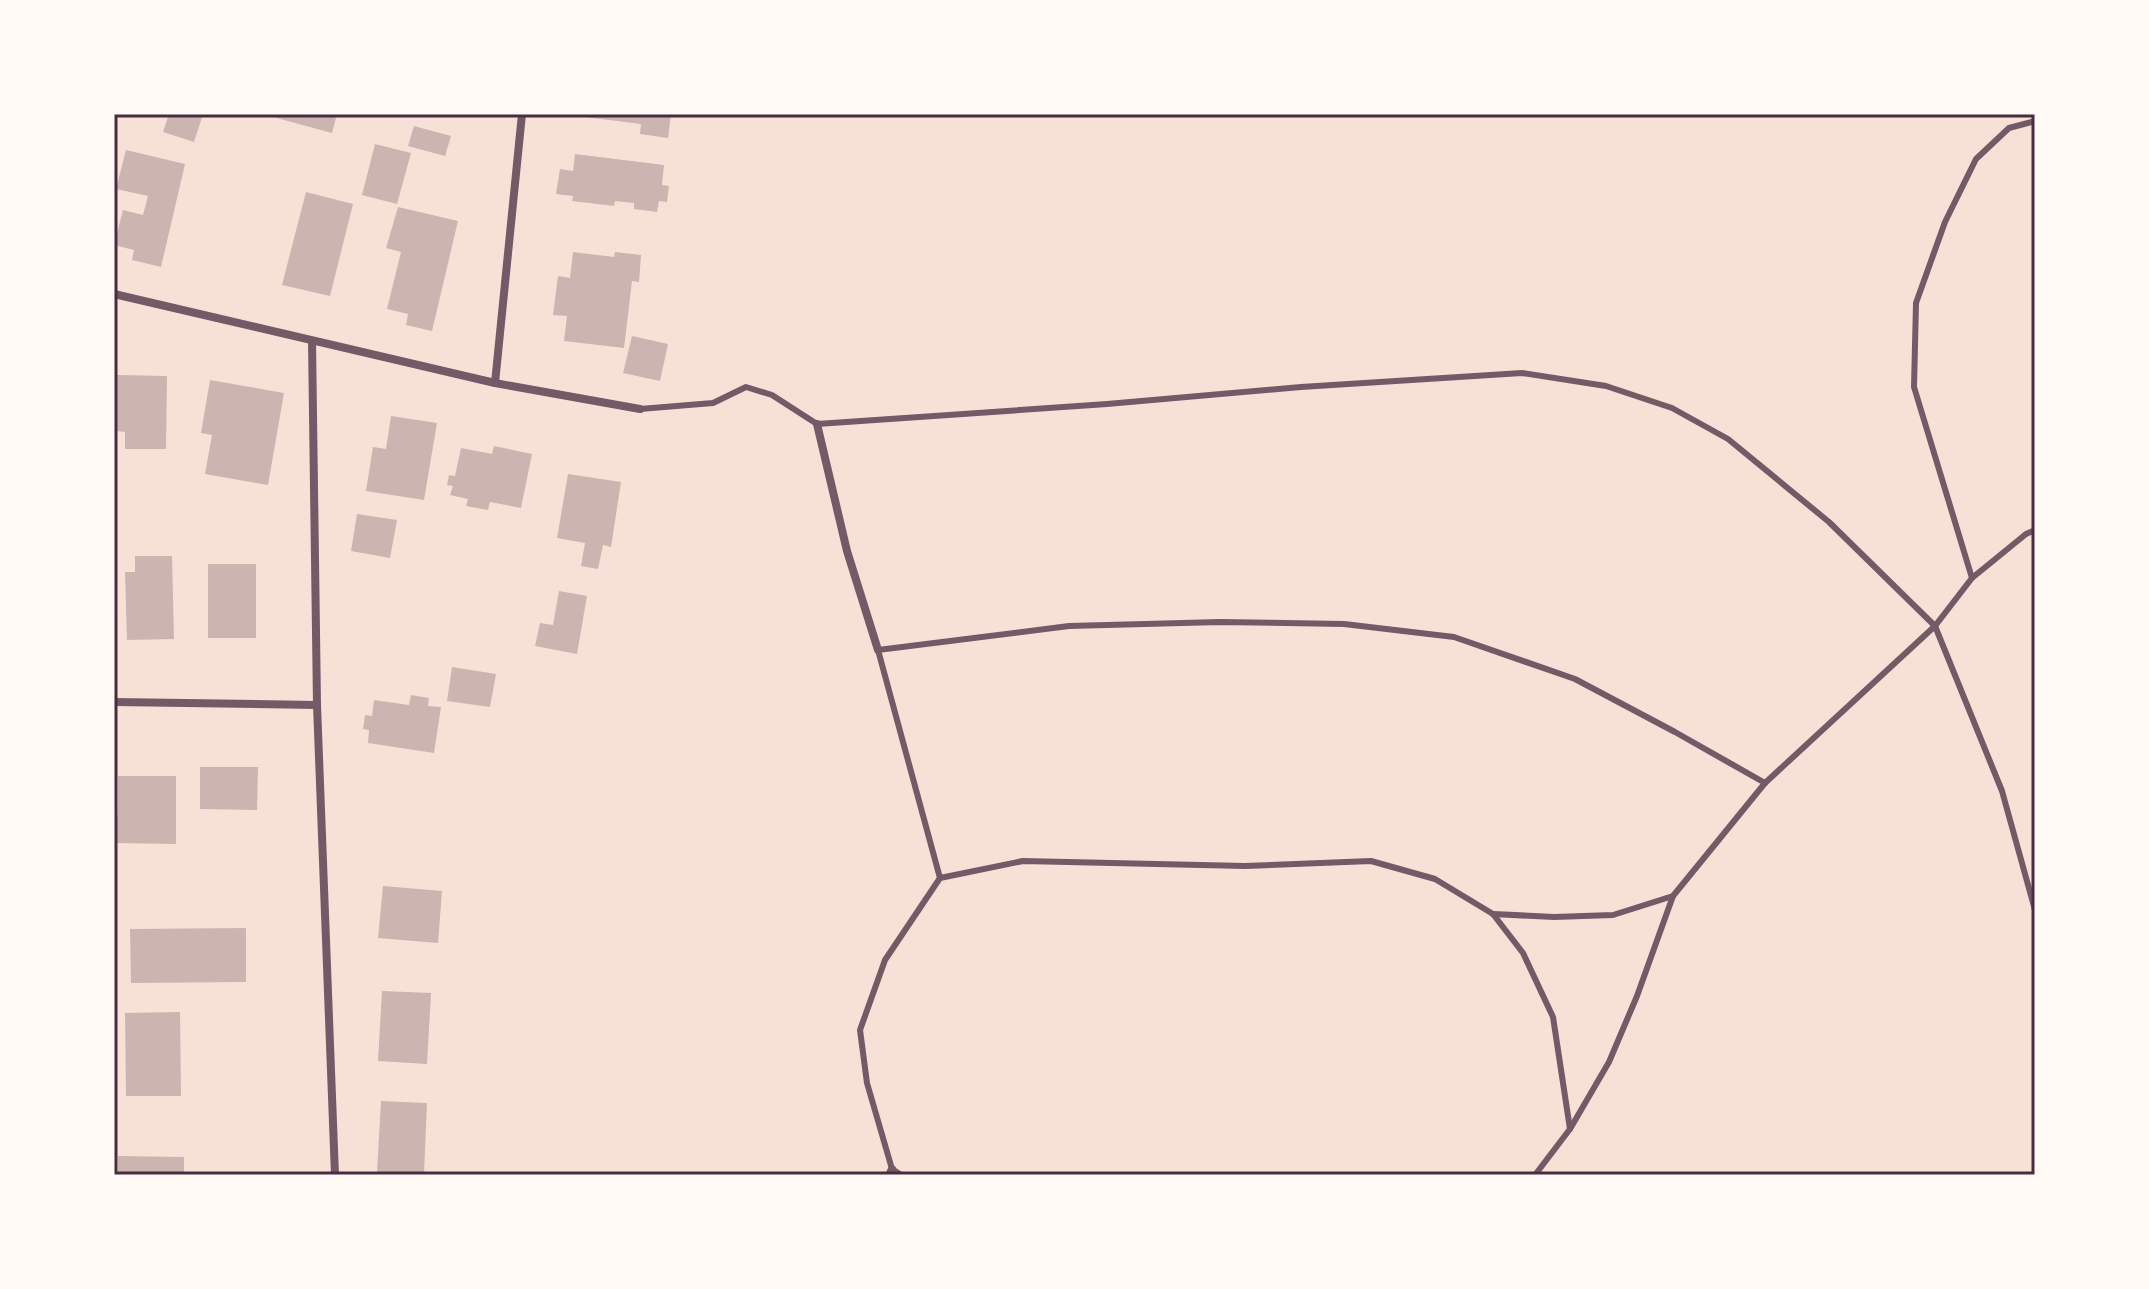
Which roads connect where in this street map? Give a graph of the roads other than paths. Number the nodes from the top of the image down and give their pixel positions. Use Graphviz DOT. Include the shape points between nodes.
graph roads {
  1 [pos="522,114"];
  2 [pos="2035,121"];
  3 [pos="114,294"];
  4 [pos="312,341"];
  5 [pos="495,383"];
  6 [pos="640,409"];
  7 [pos="817,424"];
  8 [pos="2035,530"];
  9 [pos="1972,578"];
  10 [pos="1935,626"];
  11 [pos="878,650"];
  12 [pos="114,702"];
  13 [pos="317,705"];
  14 [pos="1765,783"];
  15 [pos="940,878"];
  16 [pos="1673,896"];
  17 [pos="2035,910"];
  18 [pos="1493,914"];
  19 [pos="1570,1129"];
  20 [pos="891,1172"];
  21 [pos="335,1175"];
  22 [pos="901,1175"];
  23 [pos="1535,1175"];
  1 -- 5 [label="street"];
  2 -- 9 [label="lane" via="2009,128 1976,159 1945,222 1916,303 1914,387"];
  3 -- 4 [label="street"];
  4 -- 5 [label="street"];
  4 -- 13 [label="street"];
  5 -- 6 [label="street"];
  6 -- 7 [label="lane" via="713,403 746,387 772,395"];
  7 -- 10 [label="lane" via="1522,373 1606,386 1672,408 1728,439 1829,522"];
  7 -- 11 [label="street" via="847,551"];
  8 -- 9 [label="lane"];
  9 -- 10 [label="lane"];
  10 -- 14 [label="lane"];
  10 -- 17 [label="lane" via="2002,791"];
  11 -- 14 [label="lane" via="1069,626 1220,622 1344,624 1454,637 1575,679"];
  11 -- 15 [label="lane"];
  12 -- 13 [label="street"];
  13 -- 21 [label="street"];
  14 -- 16 [label="lane"];
  15 -- 18 [label="lane" via="1023,861 1245,866 1371,861 1435,879"];
  15 -- 20 [label="lane" via="885,960 860,1030 867,1083"];
  16 -- 18 [label="lane" via="1613,915"];
  16 -- 19 [label="lane" via="1609,1062"];
  18 -- 19 [label="lane" via="1523,953 1553,1017"];
  19 -- 23 [label="lane"];
  20 -- 22 [label="lane"];
}
